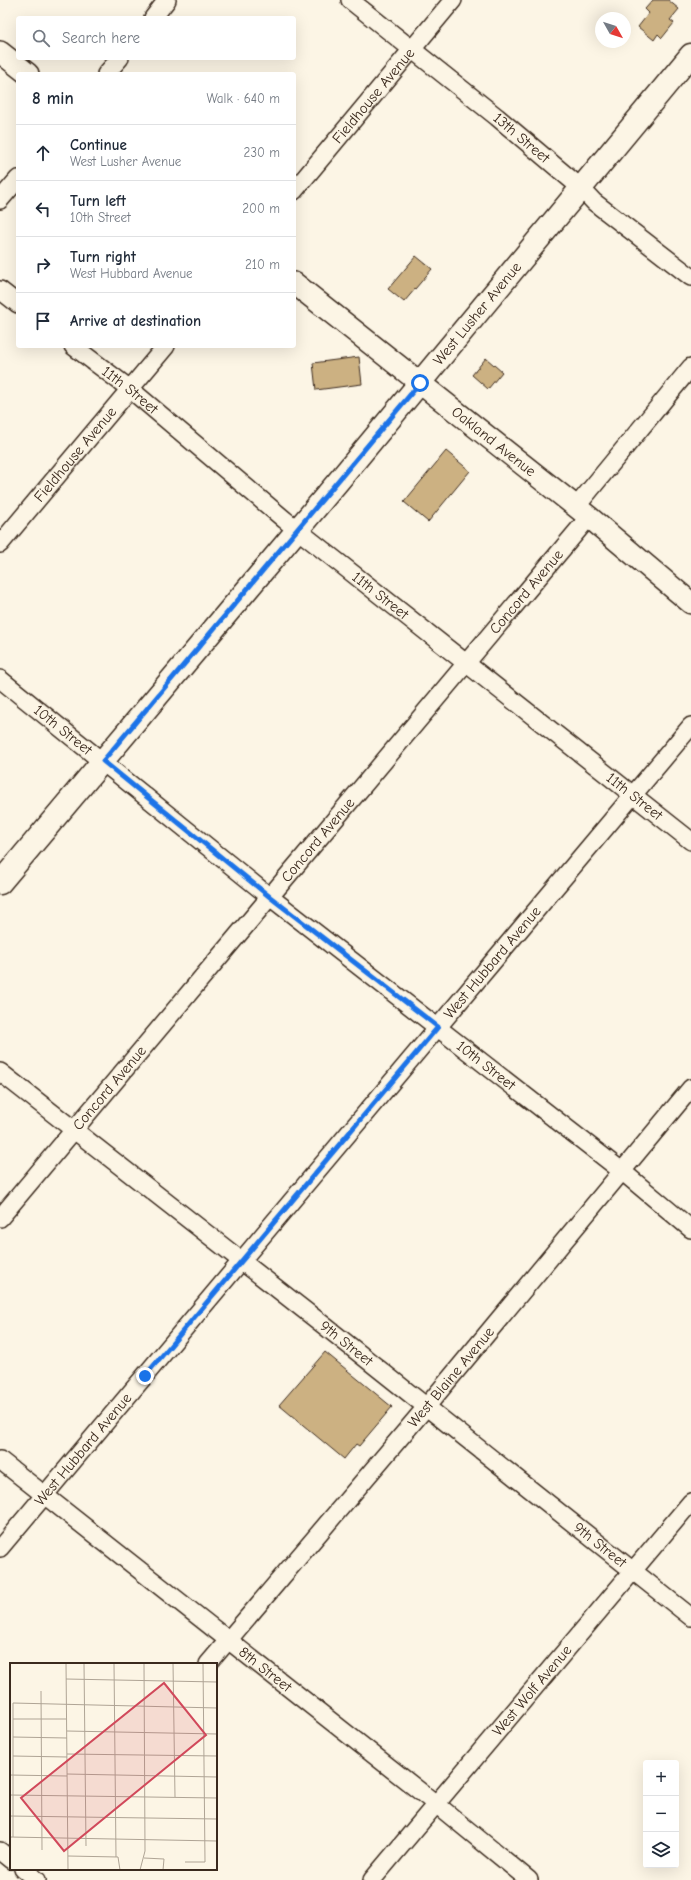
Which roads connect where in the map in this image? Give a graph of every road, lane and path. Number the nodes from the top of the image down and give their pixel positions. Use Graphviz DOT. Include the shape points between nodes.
graph roads {
  1 [pos="167,0"];
  2 [pos="350,0"];
  3 [pos="452,0"];
  4 [pos="155,16"];
  5 [pos="412,48"];
  6 [pos="0,52"];
  7 [pos="691,55"];
  8 [pos="118,60"];
  9 [pos="25,72"];
  10 [pos="108,72"];
  11 [pos="16,181"];
  12 [pos="581,188"];
  13 [pos="296,189"];
  14 [pos="0,200"];
  15 [pos="691,277"];
  16 [pos="296,285"];
  17 [pos="0,290"];
  18 [pos="16,302"];
  19 [pos="76,348"];
  20 [pos="164,348"];
  21 [pos="691,367"];
  22 [pos="420,383"];
  23 [pos="130,389"];
  24 [pos="582,512"];
  25 [pos="297,530"];
  26 [pos="0,544"];
  27 [pos="691,603"];
  28 [pos="467,662"];
  29 [pos="0,679"];
  30 [pos="691,726"];
  31 [pos="103,761"];
  32 [pos="633,794"];
  33 [pos="691,841"];
  34 [pos="0,884"];
  35 [pos="270,897"];
  36 [pos="438,1027"];
  37 [pos="0,1072"];
  38 [pos="691,1088"];
  39 [pos="73,1131"];
  40 [pos="623,1172"];
  41 [pos="0,1218"];
  42 [pos="691,1229"];
  43 [pos="242,1260"];
  44 [pos="427,1406"];
  45 [pos="0,1460"];
  46 [pos="45,1495"];
  47 [pos="691,1502"];
  48 [pos="0,1548"];
  49 [pos="633,1570"];
  50 [pos="691,1617"];
  51 [pos="229,1640"];
  52 [pos="209,1663"];
  53 [pos="436,1804"];
  54 [pos="0,1851"];
  55 [pos="10,1859"];
  56 [pos="372,1880"];
  57 [pos="529,1880"];
  1 -- 4 [label="street"];
  2 -- 5 [label="street, 13th Street"];
  3 -- 5 [label="street, Fieldhouse Avenue"];
  5 -- 12 [label="street, 13th Street"];
  5 -- 13 [label="street, Fieldhouse Avenue"];
  6 -- 9 [label="street"];
  7 -- 12 [label="main road, West Lusher Avenue"];
  8 -- 10 [label="street"];
  11 -- 14 [label="street"];
  12 -- 15 [label="street, 13th Street" via="594,202"];
  12 -- 22 [label="main road, West Lusher Avenue"];
  16 -- 22 [label="street, Oakland Avenue"];
  17 -- 18 [label="street"];
  19 -- 23 [label="street, 11th Street"];
  20 -- 23 [label="street, Fieldhouse Avenue"];
  21 -- 24 [label="street, Concord Avenue"];
  22 -- 24 [label="street, Oakland Avenue"];
  22 -- 25 [label="main road, West Lusher Avenue"];
  23 -- 25 [label="street, 11th Street"];
  23 -- 26 [label="street, Fieldhouse Avenue"];
  24 -- 27 [label="street, Oakland Avenue"];
  24 -- 28 [label="street, Concord Avenue"];
  25 -- 28 [label="street, 11th Street"];
  25 -- 31 [label="main road, West Lusher Avenue"];
  28 -- 32 [label="street, 11th Street"];
  28 -- 35 [label="street, Concord Avenue"];
  29 -- 31 [label="street, 10th Street"];
  30 -- 32 [label="street, West Hubbard Avenue"];
  31 -- 34 [label="main road, West Lusher Avenue"];
  31 -- 35 [label="street, 10th Street"];
  32 -- 33 [label="street, 11th Street"];
  32 -- 36 [label="street, West Hubbard Avenue"];
  35 -- 36 [label="street, 10th Street"];
  35 -- 39 [label="street, Concord Avenue"];
  36 -- 40 [label="street, 10th Street"];
  36 -- 43 [label="street, West Hubbard Avenue"];
  37 -- 39 [label="street, 9th Street"];
  38 -- 40 [label="street, West Blaine Avenue"];
  39 -- 41 [label="street, Concord Avenue"];
  39 -- 43 [label="street, 9th Street"];
  40 -- 42 [label="street, 10th Street"];
  40 -- 44 [label="street, West Blaine Avenue"];
  43 -- 44 [label="street, 9th Street"];
  43 -- 46 [label="street, West Hubbard Avenue"];
  44 -- 49 [label="street, 9th Street"];
  44 -- 51 [label="street, West Blaine Avenue"];
  45 -- 46 [label="street, 8th Street"];
  46 -- 48 [label="street, West Hubbard Avenue"];
  46 -- 51 [label="street, 8th Street"];
  47 -- 49 [label="street, West Wolf Avenue"];
  49 -- 50 [label="street, 9th Street"];
  49 -- 53 [label="street, West Wolf Avenue"];
  51 -- 52 [label="street, West Blaine Avenue"];
  51 -- 53 [label="street, 8th Street"];
  53 -- 56 [label="street, West Wolf Avenue"];
  53 -- 57 [label="street, 8th Street"];
  54 -- 55 [label="street"];
}
